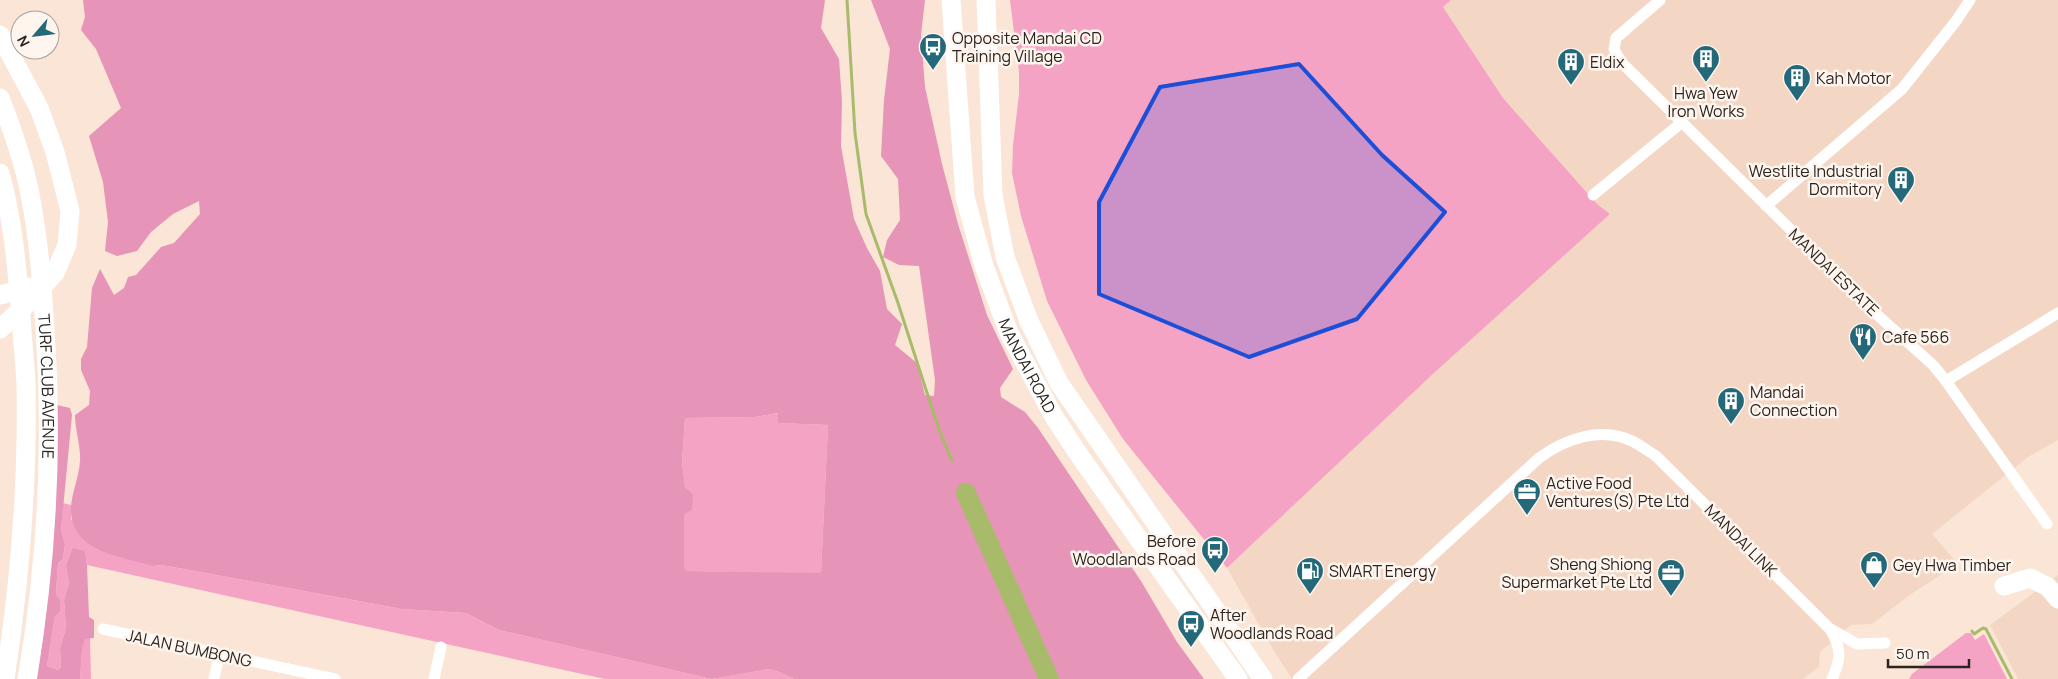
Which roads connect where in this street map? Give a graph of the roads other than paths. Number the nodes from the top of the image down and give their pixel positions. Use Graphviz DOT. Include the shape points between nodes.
graph roads {
  1 [pos="951,0"];
  2 [pos="986,0"];
  3 [pos="1660,0"];
  4 [pos="1970,0"];
  5 [pos="0,35"];
  6 [pos="0,98"];
  7 [pos="1682,123"];
  8 [pos="0,173"];
  9 [pos="1593,195"];
  10 [pos="1766,206"];
  11 [pos="55,273"];
  12 [pos="0,295"];
  13 [pos="2058,313"];
  14 [pos="0,329"];
  15 [pos="1946,381"];
  16 [pos="1149,514"];
  17 [pos="2046,524"];
  18 [pos="1142,544"];
  19 [pos="2004,586"];
  20 [pos="2058,599"];
  21 [pos="1829,628"];
  22 [pos="103,629"];
  23 [pos="1885,643"];
  24 [pos="441,647"];
  25 [pos="219,655"];
  26 [pos="5,679"];
  27 [pos="27,679"];
  28 [pos="214,679"];
  29 [pos="335,679"];
  30 [pos="434,679"];
  31 [pos="1238,679"];
  32 [pos="1263,679"];
  33 [pos="1298,679"];
  34 [pos="1832,679"];
  1 -- 18 [label="main road, MANDAI ROAD" via="965,197 984,266 1008,333 1053,415"];
  2 -- 16 [label="main road, MANDAI ROAD" via="992,194 1005,257 1029,321 1059,383"];
  3 -- 7 [label="street, MANDAI ESTATE" via="1616,38 1614,49 1621,62"];
  4 -- 10 [label="street" via="1902,89"];
  5 -- 11 [label="main road" via="38,108 64,183 70,210 67,244"];
  6 -- 27 [label="main road, TURF CLUB AVENUE" via="14,135 31,199 48,380 47,509 37,622"];
  7 -- 9 [label="street"];
  7 -- 10 [label="street, MANDAI ESTATE"];
  8 -- 26 [label="main road, TURF CLUB AVENUE" via="8,200 26,383 18,583"];
  10 -- 15 [label="street, MANDAI ESTATE"];
  11 -- 12 [label="main road" via="28,289"];
  11 -- 14 [label="main road"];
  13 -- 15 [label="street"];
  15 -- 17 [label="street, MANDAI ESTATE"];
  16 -- 18 [label="main road" via="1140,523"];
  16 -- 32 [label="main road, MANDAI ROAD"];
  18 -- 31 [label="main road, MANDAI ROAD"];
  19 -- 20 [label="main road" via="2030,578 2048,586"];
  21 -- 23 [label="street, MANDAI LINK" via="1856,644"];
  21 -- 33 [label="street, MANDAI LINK" via="1656,456 1631,441 1588,436 1556,446 1539,458"];
  21 -- 34 [label="street, MANDAI LINK" via="1840,657"];
  22 -- 25 [label="street, JALAN BUMBONG"];
  24 -- 30 [label="street"];
  25 -- 28 [label="street"];
  25 -- 29 [label="street, JALAN BUMBONG"];
}
